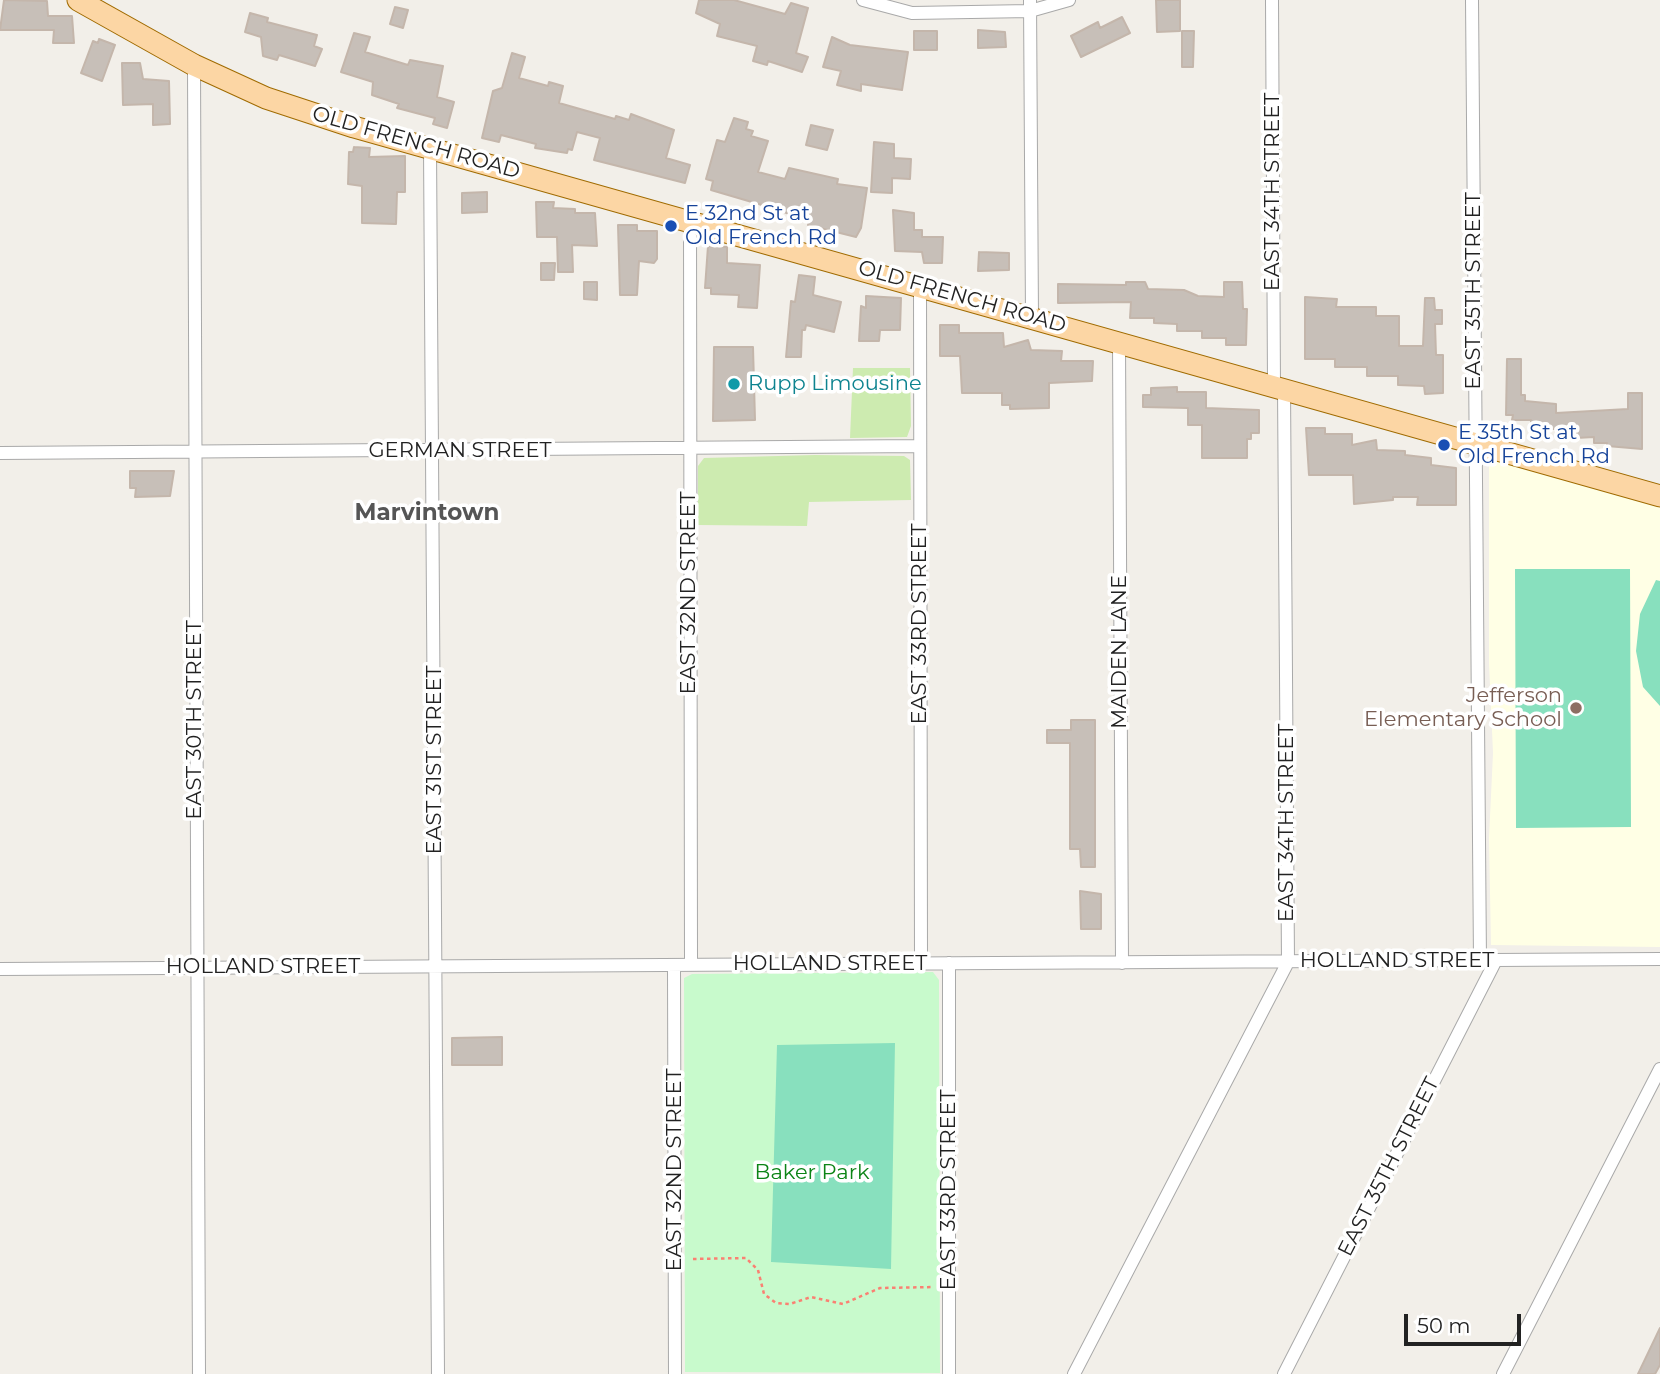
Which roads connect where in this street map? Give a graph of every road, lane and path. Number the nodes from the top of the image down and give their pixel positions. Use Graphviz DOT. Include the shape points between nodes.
graph roads {
  1 [pos="78,0"];
  2 [pos="863,0"];
  3 [pos="1069,0"];
  4 [pos="1272,0"];
  5 [pos="1472,0"];
  6 [pos="1030,6"];
  7 [pos="194,65"];
  8 [pos="430,147"];
  9 [pos="690,222"];
  10 [pos="920,285"];
  11 [pos="1032,317"];
  12 [pos="1119,342"];
  13 [pos="1279,386"];
  14 [pos="1476,442"];
  15 [pos="920,446"];
  16 [pos="689,449"];
  17 [pos="433,451"];
  18 [pos="0,453"];
  19 [pos="194,453"];
  20 [pos="1660,496"];
  21 [pos="1660,959"];
  22 [pos="1480,960"];
  23 [pos="1496,960"];
  24 [pos="1288,962"];
  25 [pos="949,963"];
  26 [pos="1122,963"];
  27 [pos="921,964"];
  28 [pos="674,965"];
  29 [pos="691,965"];
  30 [pos="436,966"];
  31 [pos="197,968"];
  32 [pos="0,969"];
  33 [pos="1660,1069"];
  34 [pos="694,1259"];
  35 [pos="936,1287"];
  36 [pos="199,1374"];
  37 [pos="438,1374"];
  38 [pos="676,1374"];
  39 [pos="950,1374"];
  40 [pos="1074,1374"];
  41 [pos="1283,1374"];
  42 [pos="1503,1374"];
  1 -- 7 [label="main road, OLD FRENCH ROAD"];
  2 -- 6 [label="street" via="912,13"];
  3 -- 6 [label="street"];
  4 -- 13 [label="street, EAST 34TH STREET"];
  5 -- 14 [label="street, EAST 35TH STREET"];
  6 -- 11 [label="street"];
  7 -- 8 [label="main road, OLD FRENCH ROAD" via="266,98"];
  7 -- 19 [label="street, EAST 30TH STREET"];
  8 -- 9 [label="main road, OLD FRENCH ROAD"];
  8 -- 17 [label="street, EAST 31ST STREET"];
  9 -- 10 [label="main road, OLD FRENCH ROAD"];
  9 -- 16 [label="street, EAST 32ND STREET"];
  10 -- 11 [label="main road, OLD FRENCH ROAD"];
  10 -- 15 [label="street, EAST 33RD STREET"];
  11 -- 12 [label="main road, OLD FRENCH ROAD"];
  12 -- 13 [label="main road, OLD FRENCH ROAD"];
  12 -- 26 [label="street, MAIDEN LANE"];
  13 -- 14 [label="main road, OLD FRENCH ROAD"];
  13 -- 24 [label="street, EAST 34TH STREET"];
  14 -- 20 [label="main road, OLD FRENCH ROAD"];
  14 -- 22 [label="street, EAST 35TH STREET"];
  15 -- 16 [label="street, GERMAN STREET"];
  15 -- 27 [label="street, EAST 33RD STREET"];
  16 -- 17 [label="street, GERMAN STREET"];
  16 -- 29 [label="street, EAST 32ND STREET"];
  17 -- 19 [label="street, GERMAN STREET"];
  17 -- 30 [label="street, EAST 31ST STREET"];
  18 -- 19 [label="street, GERMAN STREET"];
  19 -- 31 [label="street, EAST 30TH STREET"];
  21 -- 23 [label="street, HOLLAND STREET"];
  22 -- 23 [label="street, HOLLAND STREET"];
  22 -- 24 [label="street, HOLLAND STREET"];
  23 -- 41 [label="street, EAST 35TH STREET"];
  24 -- 26 [label="street, HOLLAND STREET"];
  24 -- 40 [label="street, EAST 34TH STREET"];
  25 -- 26 [label="street, HOLLAND STREET"];
  25 -- 27 [label="street, HOLLAND STREET"];
  25 -- 39 [label="street, EAST 33RD STREET"];
  27 -- 29 [label="street, HOLLAND STREET"];
  28 -- 29 [label="street, HOLLAND STREET"];
  28 -- 30 [label="street, HOLLAND STREET"];
  28 -- 38 [label="street, EAST 32ND STREET"];
  30 -- 31 [label="street, HOLLAND STREET"];
  30 -- 37 [label="street, EAST 31ST STREET"];
  31 -- 32 [label="street, HOLLAND STREET"];
  31 -- 36 [label="street, EAST 30TH STREET"];
  33 -- 42 [label="street"];
  34 -- 35 [label="path" via="746,1258 758,1269 764,1294 776,1303 811,1297 843,1304 880,1288"];
}
